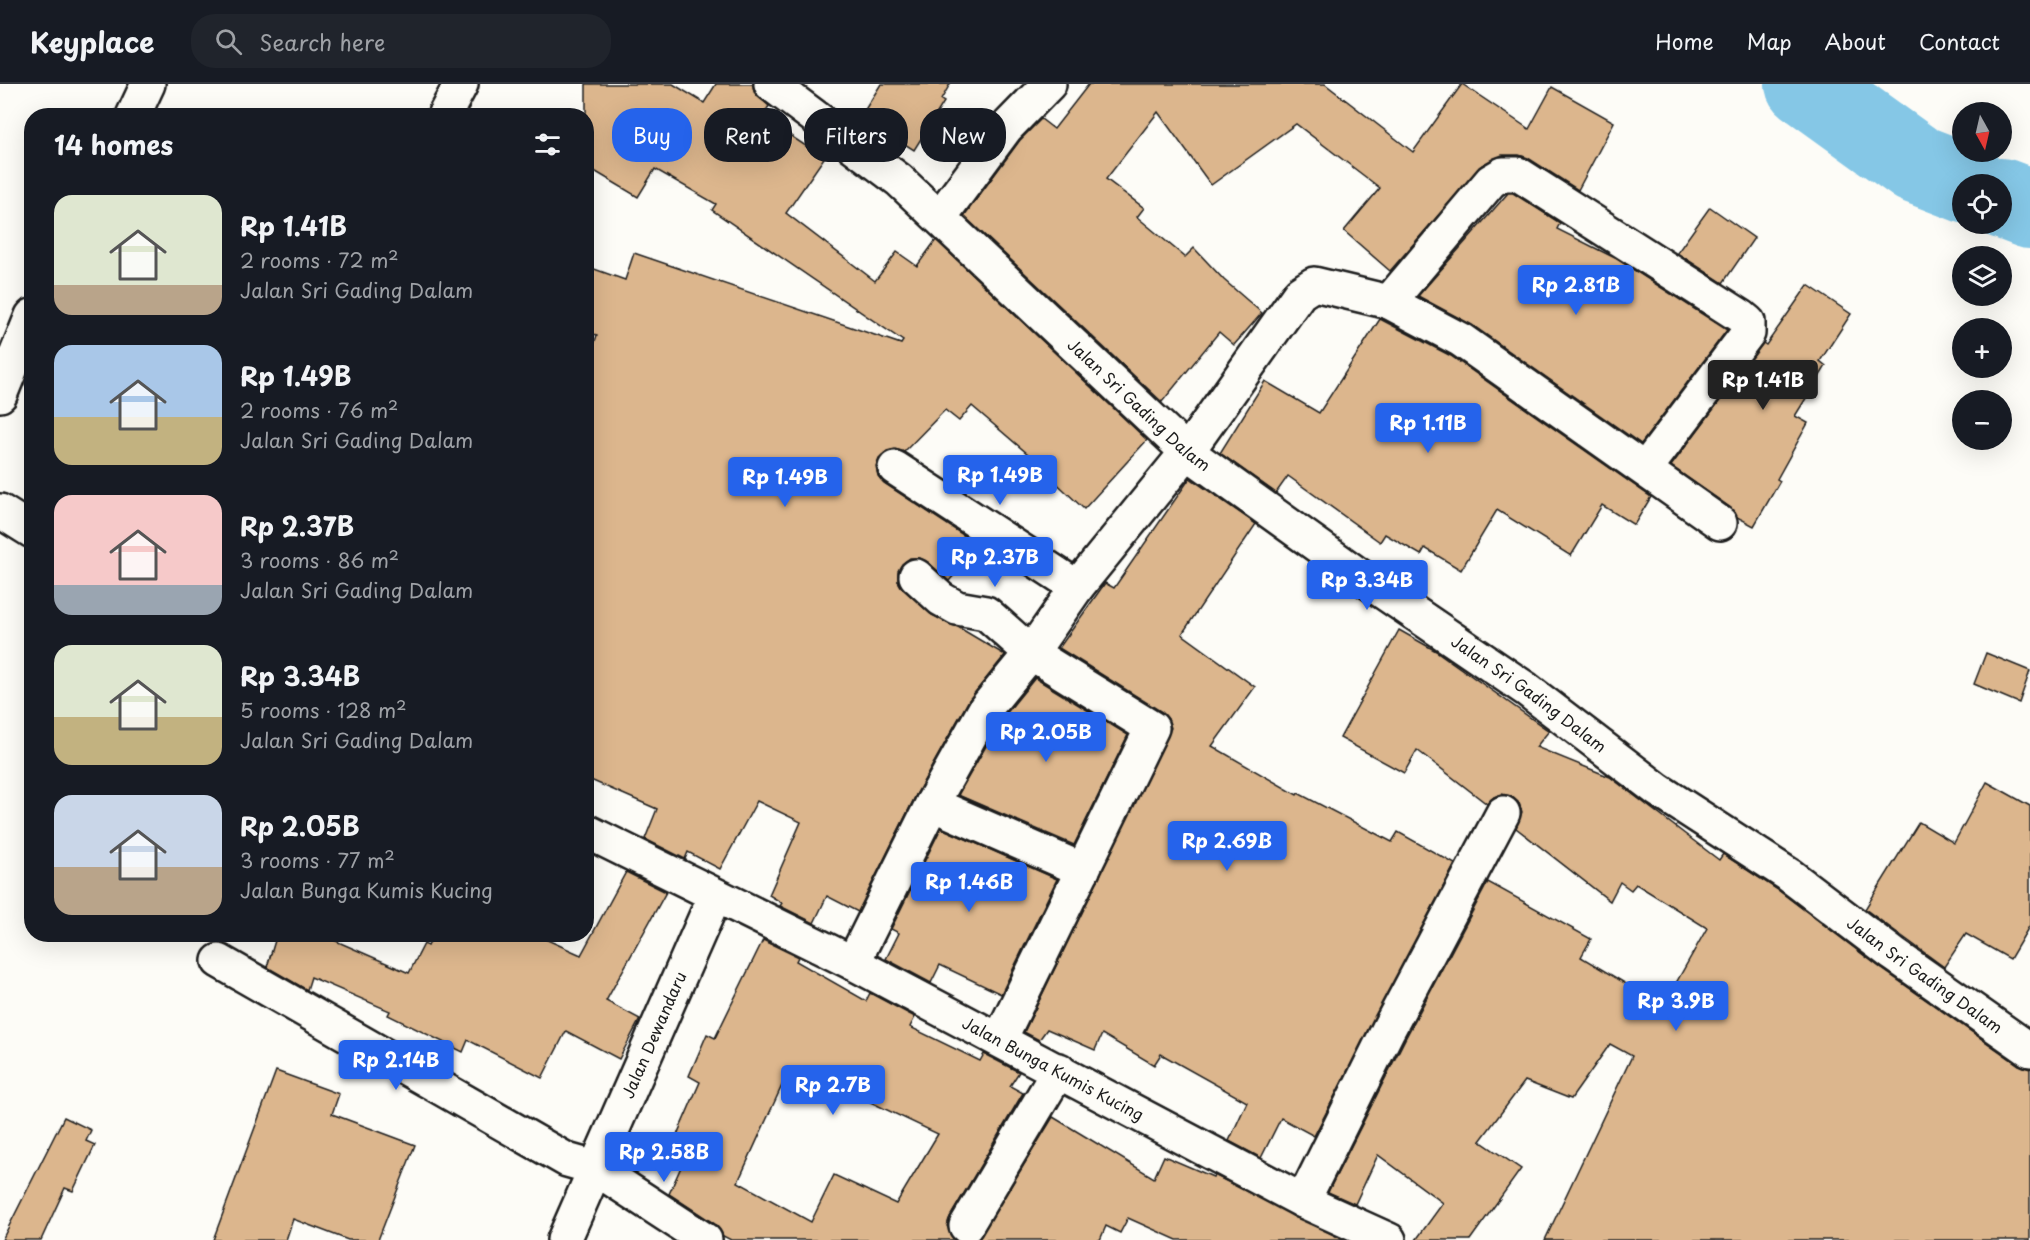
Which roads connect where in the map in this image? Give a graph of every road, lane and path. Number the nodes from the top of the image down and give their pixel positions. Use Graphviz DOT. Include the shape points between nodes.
graph roads {
  1 [pos="148,84"];
  2 [pos="461,84"];
  3 [pos="771,84"];
  4 [pos="1049,84"];
  5 [pos="137,108"];
  6 [pos="448,108"];
  7 [pos="940,217"];
  8 [pos="1389,302"];
  9 [pos="24,336"];
  10 [pos="0,395"];
  11 [pos="1187,452"];
  12 [pos="895,468"];
  13 [pos="1646,468"];
  14 [pos="0,511"];
  15 [pos="1720,523"];
  16 [pos="24,526"];
  17 [pos="916,576"];
  18 [pos="1077,587"];
  19 [pos="1031,653"];
  20 [pos="932,804"];
  21 [pos="1503,813"];
  22 [pos="594,835"];
  23 [pos="1083,870"];
  24 [pos="715,896"];
  25 [pos="219,961"];
  26 [pos="853,963"];
  27 [pos="1000,1039"];
  28 [pos="2030,1050"];
  29 [pos="1059,1071"];
  30 [pos="595,1168"];
  31 [pos="1304,1201"];
  32 [pos="966,1226"];
  33 [pos="564,1240"];
  34 [pos="705,1240"];
  35 [pos="1389,1240"];
  1 -- 5 [label="street"];
  2 -- 6 [label="street"];
  3 -- 7 [label="street, Jalan Sri Gading Dalam" via="899,180"];
  4 -- 7 [label="street" via="1006,128"];
  7 -- 11 [label="street, Jalan Sri Gading Dalam"];
  8 -- 11 [label="street" via="1314,284 1300,293"];
  8 -- 13 [label="street" via="1461,340"];
  8 -- 13 [label="street" via="1491,181 1503,174 1518,174 1742,317 1748,322 1748,333"];
  9 -- 10 [label="street"];
  11 -- 18 [label="street"];
  11 -- 28 [label="street, Jalan Sri Gading Dalam" via="1526,689 1658,790 1789,875"];
  12 -- 18 [label="street"];
  13 -- 15 [label="street"];
  14 -- 16 [label="street"];
  17 -- 19 [label="street" via="957,608 986,612"];
  18 -- 19 [label="street"];
  19 -- 20 [label="street" via="985,710"];
  19 -- 23 [label="street" via="1152,728"];
  20 -- 23 [label="street"];
  20 -- 26 [label="street"];
  21 -- 31 [label="street" via="1388,1030"];
  22 -- 24 [label="street, Jalan Bunga Kumis Kucing"];
  23 -- 27 [label="street"];
  24 -- 26 [label="street, Jalan Bunga Kumis Kucing"];
  24 -- 30 [label="street, Jalan Dewandaru"];
  25 -- 30 [label="street" via="567,1160"];
  26 -- 27 [label="street, Jalan Bunga Kumis Kucing"];
  27 -- 29 [label="street, Jalan Bunga Kumis Kucing"];
  29 -- 31 [label="street, Jalan Bunga Kumis Kucing"];
  29 -- 32 [label="street"];
  30 -- 33 [label="street, Jalan Dewandaru"];
  30 -- 34 [label="street"];
  31 -- 35 [label="street, Jalan Bunga Kumis Kucing"];
}
